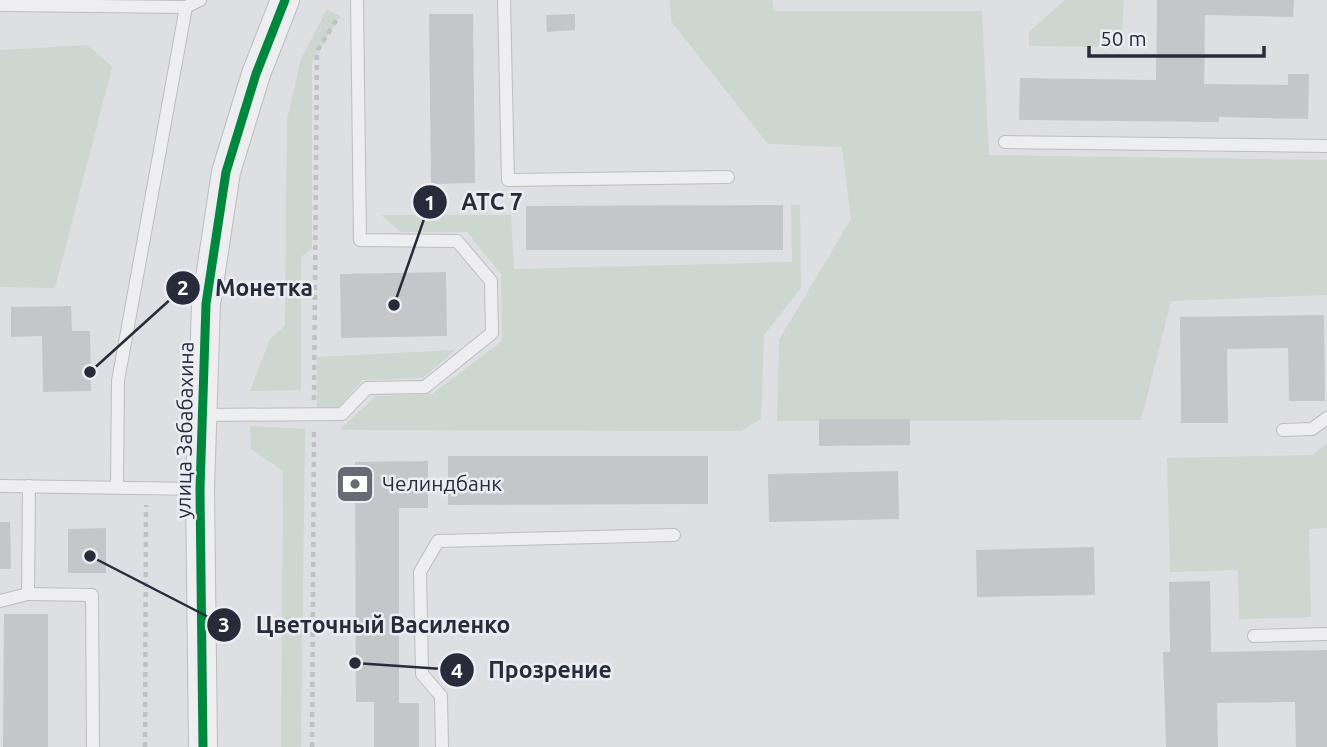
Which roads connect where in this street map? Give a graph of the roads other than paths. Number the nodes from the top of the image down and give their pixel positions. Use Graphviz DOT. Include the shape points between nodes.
graph roads {
  1 [pos="200,0"];
  2 [pos="285,0"];
  3 [pos="357,0"];
  4 [pos="504,0"];
  5 [pos="91,3"];
  6 [pos="0,5"];
  7 [pos="186,7"];
  8 [pos="1005,142"];
  9 [pos="1327,146"];
  10 [pos="729,177"];
  11 [pos="202,415"];
  12 [pos="1327,418"];
  13 [pos="1283,429"];
  14 [pos="0,486"];
  15 [pos="29,486"];
  16 [pos="117,486"];
  17 [pos="200,489"];
  18 [pos="674,535"];
  19 [pos="28,593"];
  20 [pos="0,601"];
  21 [pos="1327,634"];
  22 [pos="1254,636"];
  23 [pos="93,747"];
  24 [pos="203,747"];
  25 [pos="442,747"];
  1 -- 7 [label="lane"];
  2 -- 11 [label="street, улица Забабахина" via="226,172 206,304"];
  3 -- 11 [label="lane" via="360,240 457,241 491,281 492,333 425,387 367,388 342,414"];
  4 -- 10 [label="lane" via="508,180"];
  5 -- 6 [label="lane"];
  5 -- 7 [label="lane"];
  7 -- 16 [label="lane" via="118,381"];
  8 -- 9 [label="lane"];
  11 -- 17 [label="street, улица Забабахина"];
  12 -- 13 [label="lane" via="1312,429"];
  14 -- 15 [label="lane"];
  15 -- 16 [label="lane"];
  15 -- 19 [label="lane"];
  16 -- 17 [label="lane"];
  17 -- 24 [label="street, улица Забабахина"];
  18 -- 25 [label="lane" via="438,541 419,572 422,674 441,696"];
  19 -- 20 [label="lane"];
  19 -- 23 [label="lane" via="92,595"];
  21 -- 22 [label="lane"];
}
